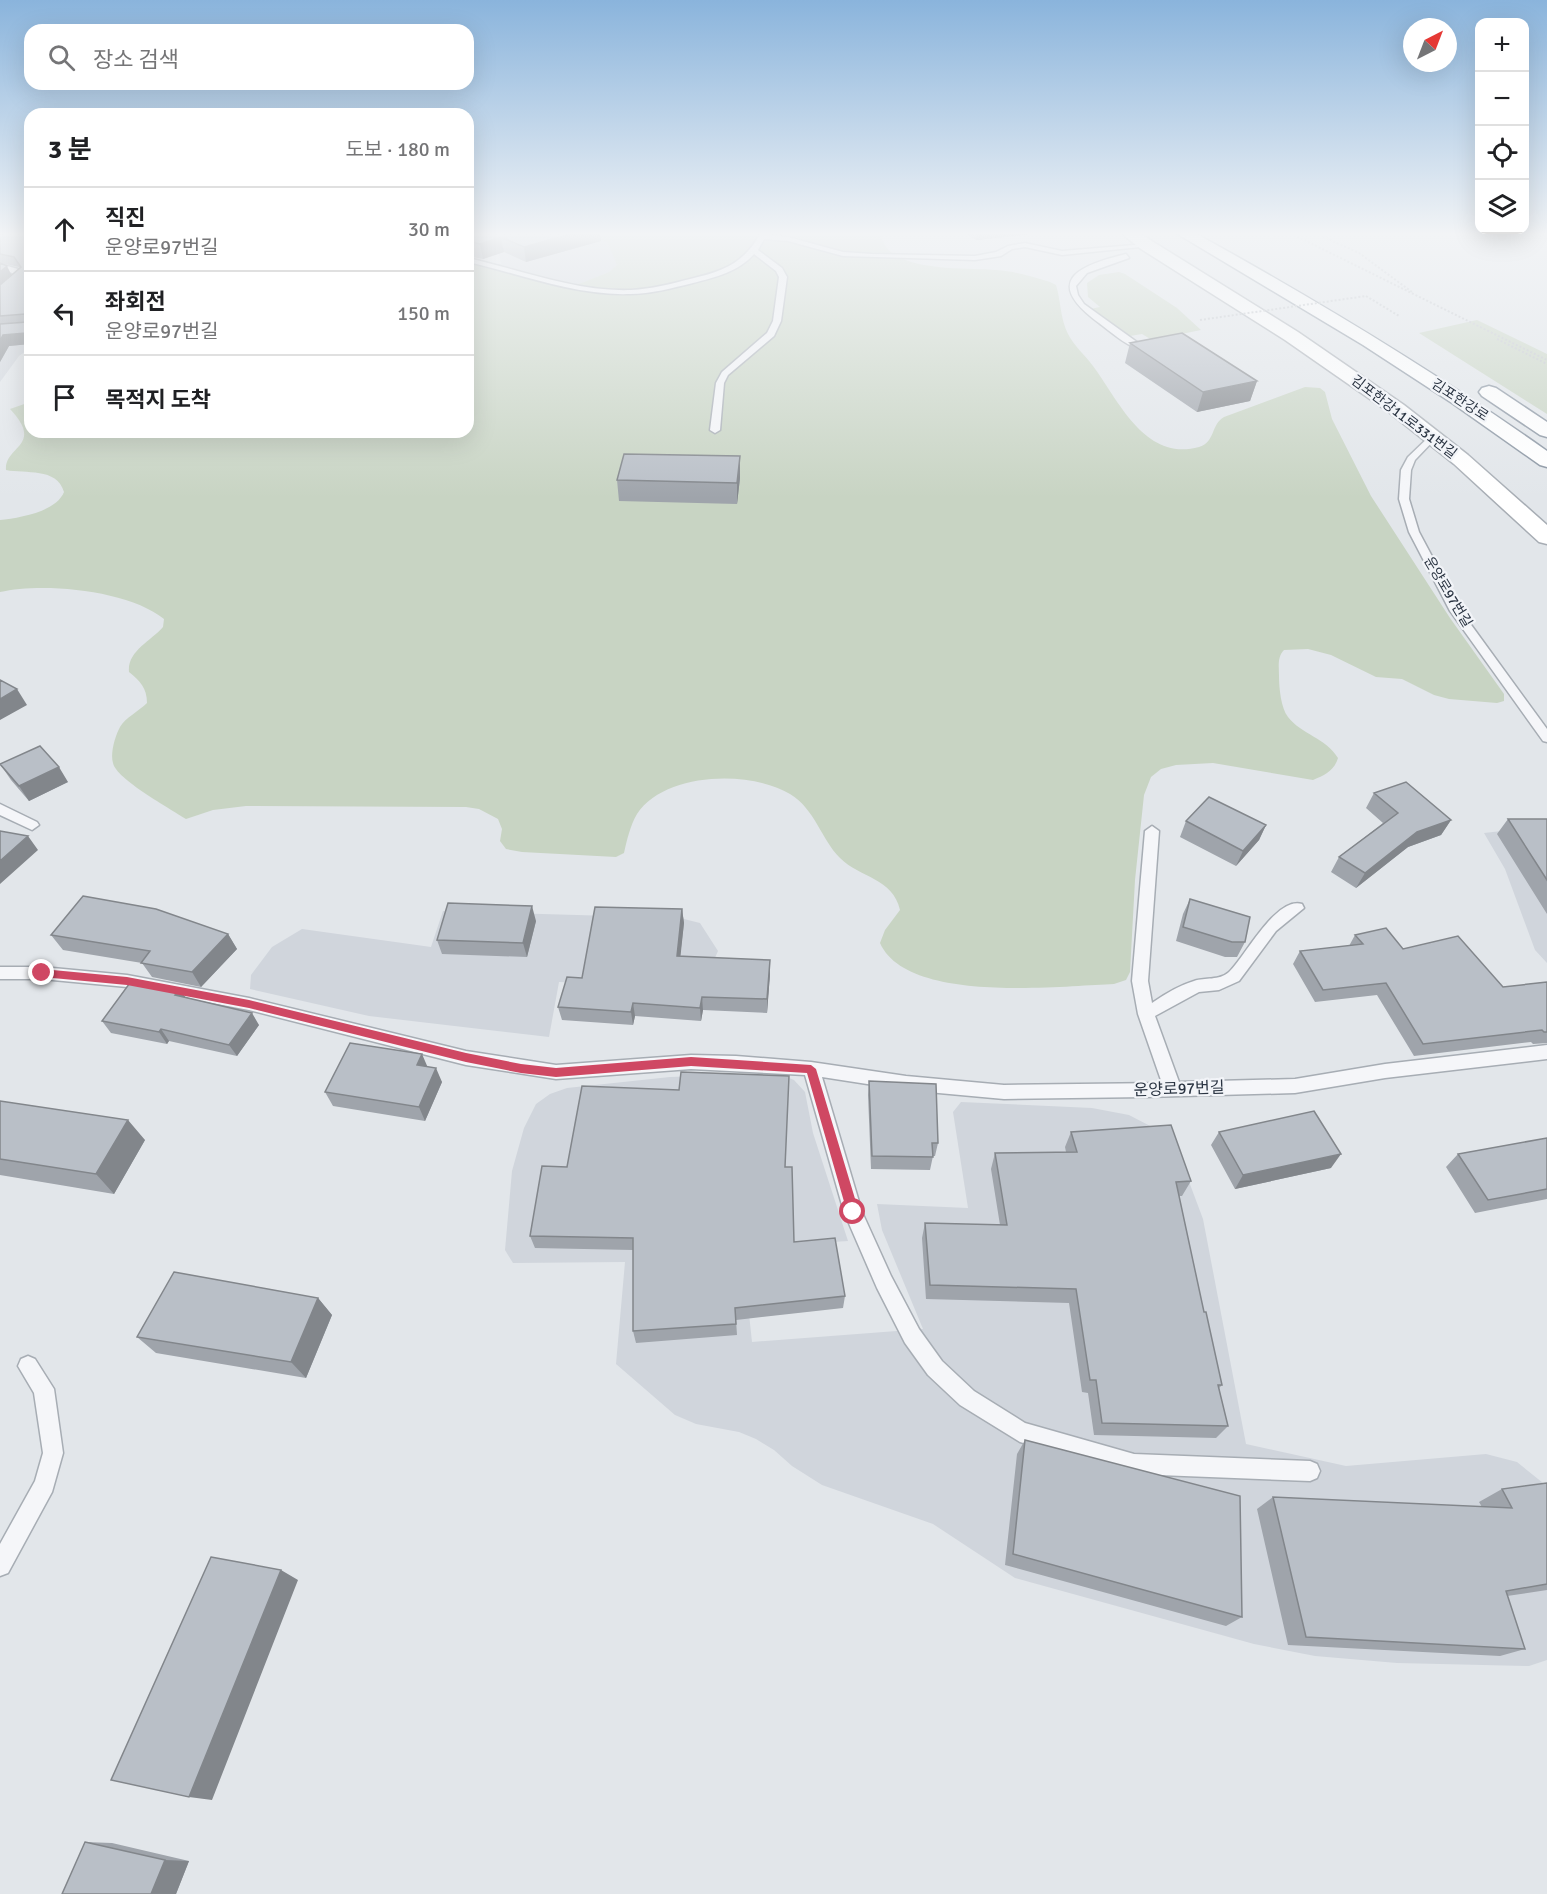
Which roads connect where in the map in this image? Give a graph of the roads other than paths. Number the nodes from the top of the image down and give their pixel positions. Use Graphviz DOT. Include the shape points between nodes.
graph roads {
  1 [pos="777,321"];
  2 [pos="1102,321"];
  3 [pos="1270,321"];
  4 [pos="1338,321"];
  5 [pos="1137,347"];
  6 [pos="1473,382"];
  7 [pos="715,430"];
  8 [pos="1547,431"];
  9 [pos="1433,436"];
  10 [pos="1547,461"];
  11 [pos="1547,537"];
  12 [pos="1547,738"];
  13 [pos="0,809"];
  14 [pos="32,825"];
  15 [pos="1152,831"];
  16 [pos="1297,908"];
  17 [pos="0,973"];
  18 [pos="1146,1014"];
  19 [pos="1547,1052"];
  20 [pos="811,1069"];
  21 [pos="1173,1089"];
  22 [pos="28,1366"];
  23 [pos="1310,1472"];
  24 [pos="0,1565"];
  1 -- 7 [label="lane" via="771,334 725,374 720,383"];
  2 -- 5 [label="lane"];
  3 -- 9 [label="main road, 김포한강11로331번길"];
  4 -- 10 [label="main road, 김포한강로"];
  6 -- 8 [label="main road, 김포한강로"];
  9 -- 11 [label="main road, 김포한강11로331번길"];
  9 -- 12 [label="lane, 운양로97번길" via="1406,470 1404,499 1414,532 1456,611"];
  13 -- 14 [label="lane"];
  15 -- 18 [label="lane" via="1140,981"];
  16 -- 18 [label="lane" via="1271,927 1234,977 1219,984 1197,986"];
  17 -- 20 [label="lane, 운양로97번길" via="127,981 249,1004 521,1068 556,1072 691,1062"];
  18 -- 21 [label="lane"];
  19 -- 21 [label="lane, 운양로97번길" via="1295,1086"];
  20 -- 21 [label="lane, 운양로97번길" via="1004,1092"];
  20 -- 23 [label="lane" via="853,1212 884,1282 912,1336 935,1368 967,1398 1020,1432 1134,1464"];
  22 -- 24 [label="lane" via="44,1389 53,1453 45,1485"];
}
